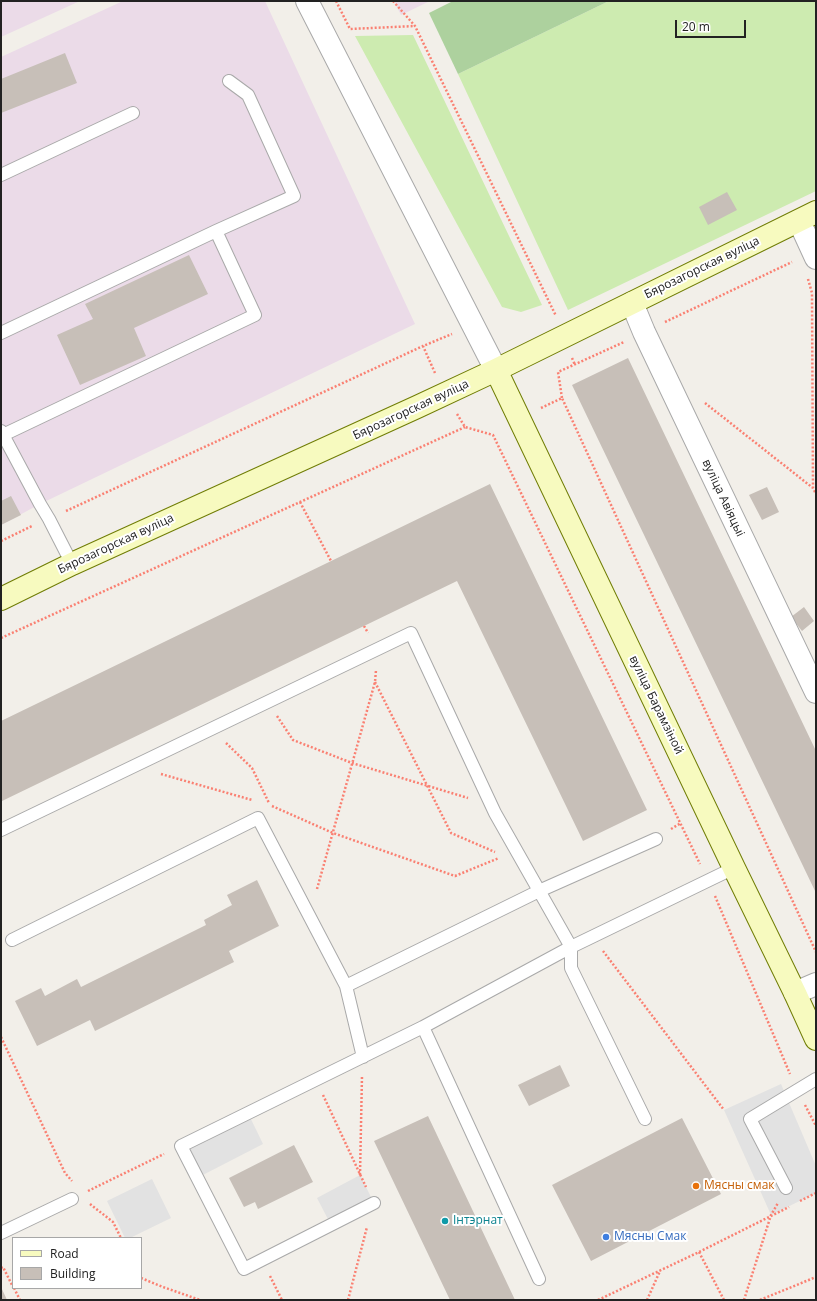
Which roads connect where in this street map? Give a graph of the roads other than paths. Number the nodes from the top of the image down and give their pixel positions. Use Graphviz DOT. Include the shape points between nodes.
graph roads {
  1 [pos="307,1"];
  2 [pos="230,82"];
  3 [pos="133,113"];
  4 [pos="1,175"];
  5 [pos="808,216"];
  6 [pos="216,231"];
  7 [pos="811,256"];
  8 [pos="632,303"];
  9 [pos="1,334"];
  10 [pos="496,370"];
  11 [pos="2,433"];
  12 [pos="72,564"];
  13 [pos="1,599"];
  14 [pos="816,692"];
  15 [pos="1,830"];
  16 [pos="656,839"];
  17 [pos="734,868"];
  18 [pos="539,891"];
  19 [pos="12,940"];
  20 [pos="571,947"];
  21 [pos="816,984"];
  22 [pos="346,986"];
  23 [pos="795,994"];
  24 [pos="423,1027"];
  25 [pos="816,1039"];
  26 [pos="363,1057"];
  27 [pos="816,1079"];
  28 [pos="645,1119"];
  29 [pos="786,1188"];
  30 [pos="77,1196"];
  31 [pos="374,1203"];
  32 [pos="1,1233"];
  33 [pos="539,1279"];
  1 -- 10 [label="street"];
  2 -- 6 [label="lane" via="248,95 294,196"];
  3 -- 4 [label="lane"];
  5 -- 7 [label="street"];
  5 -- 8 [label="street, Бярозагорская вуліца"];
  6 -- 9 [label="lane"];
  6 -- 11 [label="lane" via="254,315"];
  8 -- 10 [label="street, Бярозагорская вуліца"];
  8 -- 14 [label="street, вуліца Авіяцыі"];
  10 -- 12 [label="street, Бярозагорская вуліца"];
  10 -- 17 [label="street, вуліца Барамзіной"];
  11 -- 12 [label="lane" via="50,518"];
  12 -- 13 [label="street, Бярозагорская вуліца"];
  15 -- 18 [label="lane" via="411,633 491,805"];
  16 -- 18 [label="lane"];
  17 -- 20 [label="lane"];
  17 -- 23 [label="street, вуліца Барамзіной"];
  18 -- 20 [label="lane"];
  18 -- 22 [label="lane"];
  19 -- 22 [label="lane" via="258,818"];
  20 -- 24 [label="lane"];
  20 -- 28 [label="lane" via="571,968"];
  21 -- 23 [label="street"];
  22 -- 26 [label="lane"];
  23 -- 25 [label="street, вуліца Барамзіной"];
  24 -- 26 [label="lane"];
  24 -- 33 [label="lane"];
  26 -- 31 [label="lane" via="181,1146 244,1269"];
  27 -- 29 [label="lane" via="750,1119"];
  30 -- 32 [label="lane"];
}
